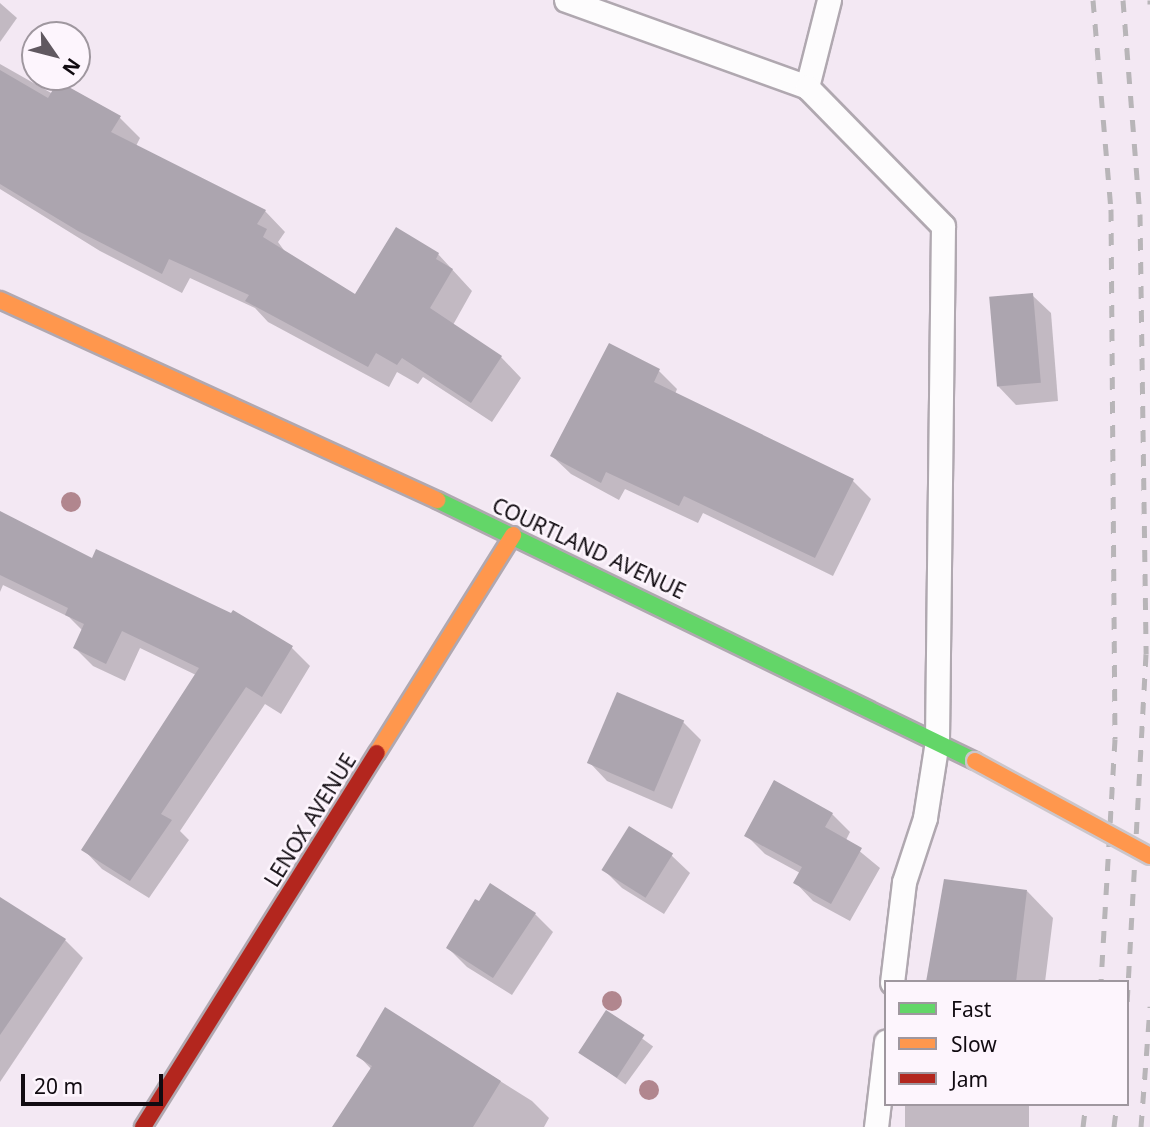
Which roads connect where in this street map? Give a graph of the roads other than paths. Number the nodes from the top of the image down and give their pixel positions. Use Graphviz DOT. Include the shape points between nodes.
graph roads {
  1 [pos="566,0"];
  2 [pos="829,0"];
  3 [pos="807,87"];
  4 [pos="0,300"];
  5 [pos="513,535"];
  6 [pos="937,741"];
  7 [pos="1150,856"];
  8 [pos="892,980"];
  9 [pos="884,1059"];
  10 [pos="143,1127"];
  11 [pos="876,1127"];
  1 -- 3 [label="lane"];
  2 -- 3 [label="lane"];
  3 -- 6 [label="lane" via="943,226"];
  4 -- 5 [label="main road, COURTLAND AVENUE"];
  5 -- 6 [label="main road, COURTLAND AVENUE"];
  5 -- 10 [label="main road, LENOX AVENUE"];
  6 -- 7 [label="main road, COURTLAND AVENUE, bridge"];
  6 -- 8 [label="lane" via="925,818 904,882"];
  9 -- 11 [label="lane"];
}
